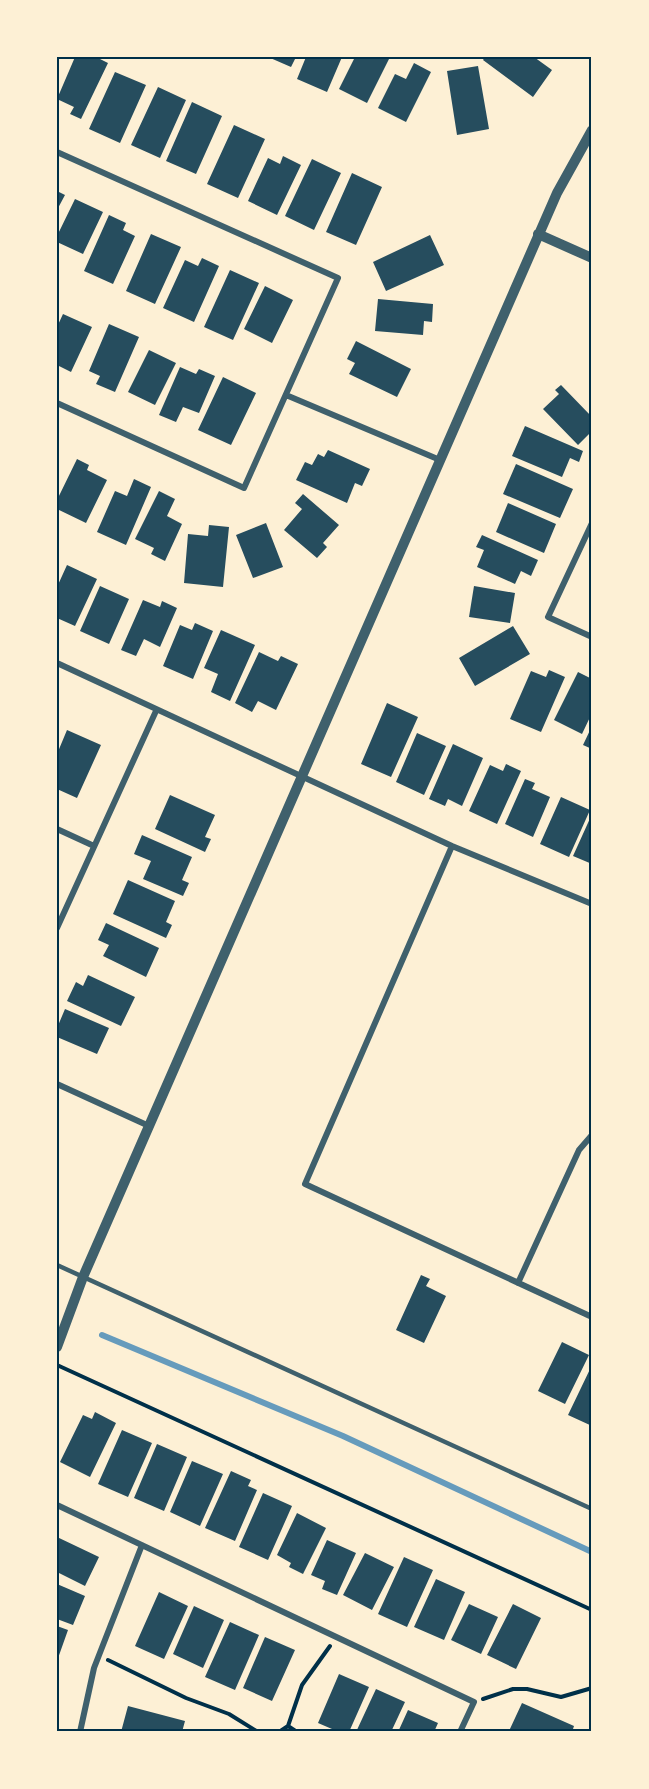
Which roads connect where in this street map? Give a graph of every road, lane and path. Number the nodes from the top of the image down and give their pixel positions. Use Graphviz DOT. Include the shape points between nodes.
graph roads {
  1 [pos="592,130"];
  2 [pos="57,152"];
  3 [pos="538,234"];
  4 [pos="592,258"];
  5 [pos="286,395"];
  6 [pos="57,403"];
  7 [pos="440,460"];
  8 [pos="592,523"];
  9 [pos="592,637"];
  10 [pos="57,663"];
  11 [pos="156,711"];
  12 [pos="301,778"];
  13 [pos="57,829"];
  14 [pos="94,846"];
  15 [pos="452,846"];
  16 [pos="592,904"];
  17 [pos="57,928"];
  18 [pos="57,1084"];
  19 [pos="150,1127"];
  20 [pos="592,1135"];
  21 [pos="57,1265"];
  22 [pos="83,1277"];
  23 [pos="518,1283"];
  24 [pos="592,1317"];
  25 [pos="57,1347"];
  26 [pos="57,1365"];
  27 [pos="57,1505"];
  28 [pos="592,1509"];
  29 [pos="142,1545"];
  30 [pos="592,1610"];
  31 [pos="335,1636"];
  32 [pos="99,1656"];
  33 [pos="592,1688"];
  34 [pos="474,1702"];
  35 [pos="288,1726"];
  36 [pos="80,1732"];
  37 [pos="258,1732"];
  38 [pos="279,1732"];
  39 [pos="297,1732"];
  40 [pos="460,1732"];
  1 -- 3 [label="street"];
  2 -- 5 [label="street" via="338,278"];
  3 -- 4 [label="street"];
  3 -- 7 [label="street"];
  5 -- 6 [label="street" via="244,488"];
  5 -- 7 [label="street"];
  7 -- 12 [label="street"];
  8 -- 9 [label="street" via="548,616"];
  10 -- 11 [label="street"];
  11 -- 12 [label="street"];
  11 -- 14 [label="street"];
  12 -- 15 [label="street"];
  12 -- 19 [label="street"];
  13 -- 14 [label="street"];
  14 -- 17 [label="street"];
  15 -- 16 [label="street"];
  15 -- 23 [label="street" via="304,1184"];
  18 -- 19 [label="street"];
  19 -- 22 [label="street"];
  20 -- 23 [label="street" via="579,1150"];
  21 -- 22 [label="lane"];
  22 -- 25 [label="street"];
  22 -- 28 [label="lane"];
  23 -- 24 [label="street"];
  26 -- 30 [label="path"];
  27 -- 29 [label="street"];
  29 -- 31 [label="street"];
  29 -- 32 [label="street"];
  31 -- 34 [label="street"];
  31 -- 35 [label="path" via="302,1685"];
  32 -- 36 [label="street"];
  32 -- 37 [label="path" via="229,1714"];
  33 -- 34 [label="path" via="561,1697 513,1689"];
  34 -- 40 [label="street"];
  35 -- 38 [label="path"];
  35 -- 39 [label="path"];
}
